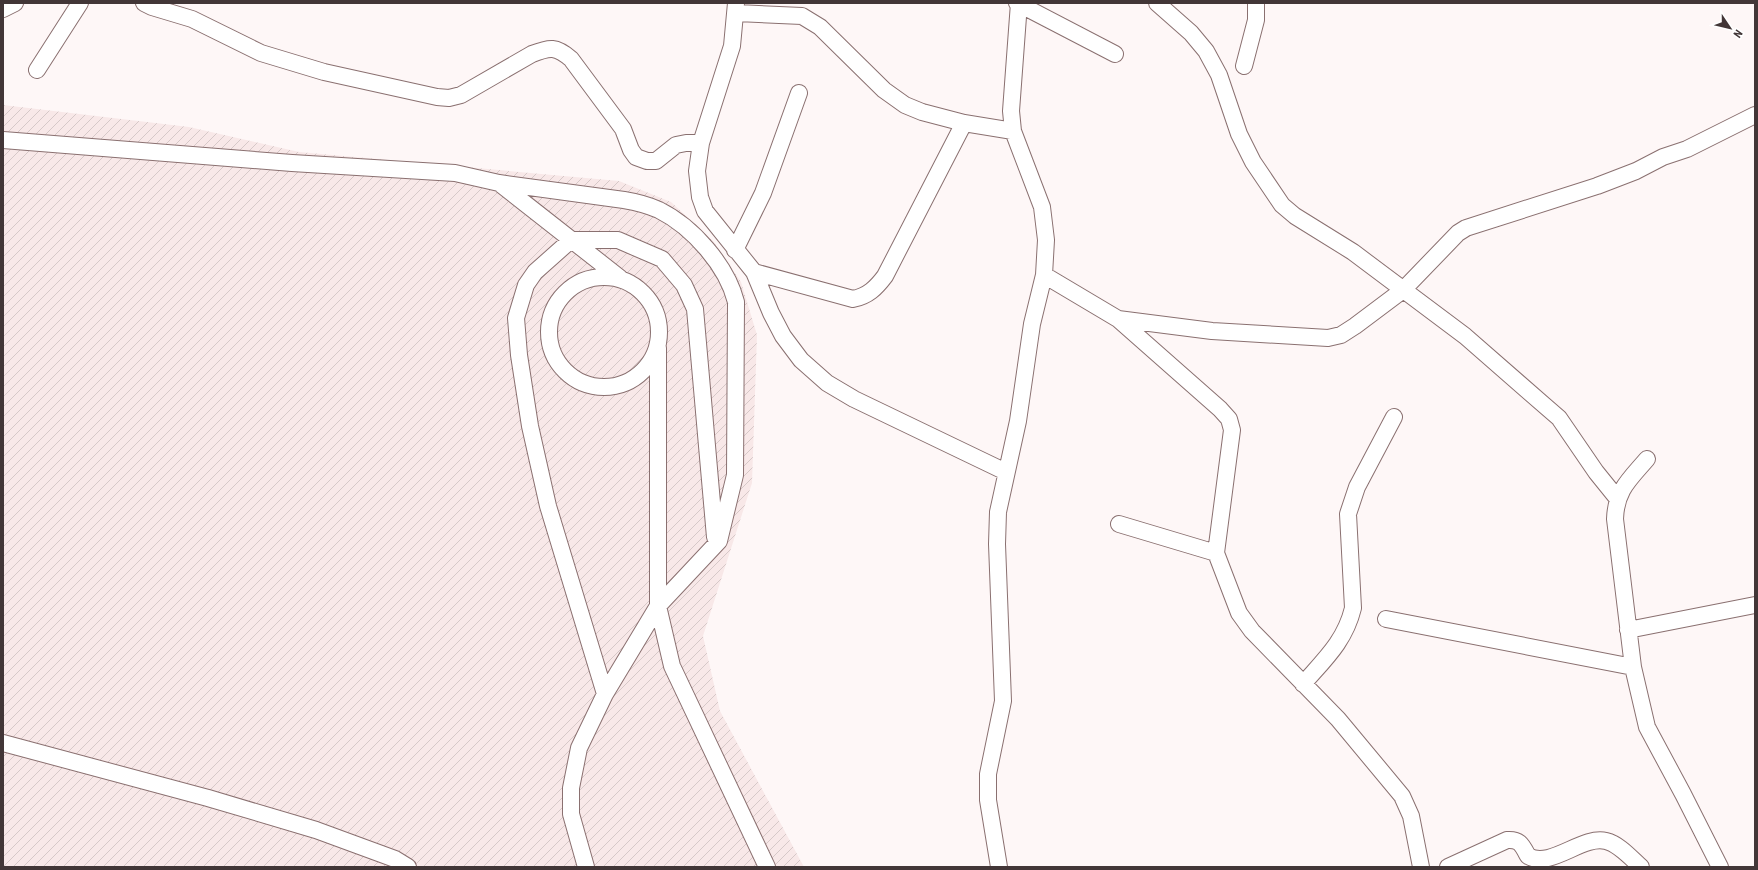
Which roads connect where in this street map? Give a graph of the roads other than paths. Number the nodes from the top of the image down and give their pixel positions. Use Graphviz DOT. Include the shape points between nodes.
graph roads {
  1 [pos="15,3"];
  2 [pos="80,3"];
  3 [pos="144,3"];
  4 [pos="1256,3"];
  5 [pos="1019,4"];
  6 [pos="1165,5"];
  7 [pos="736,8"];
  8 [pos="3,9"];
  9 [pos="183,10"];
  10 [pos="1115,54"];
  11 [pos="1244,66"];
  12 [pos="37,70"];
  13 [pos="799,93"];
  14 [pos="1755,115"];
  15 [pos="964,123"];
  16 [pos="1013,131"];
  17 [pos="3,140"];
  18 [pos="701,143"];
  19 [pos="499,183"];
  20 [pos="571,240"];
  21 [pos="735,250"];
  22 [pos="754,272"];
  23 [pos="1044,275"];
  24 [pos="620,278"];
  25 [pos="1403,290"];
  26 [pos="1118,319"];
  27 [pos="658,348"];
  28 [pos="1394,417"];
  29 [pos="1647,458"];
  30 [pos="1006,472"];
  31 [pos="1617,498"];
  32 [pos="1119,524"];
  33 [pos="716,544"];
  34 [pos="1216,553"];
  35 [pos="1755,605"];
  36 [pos="658,606"];
  37 [pos="1386,619"];
  38 [pos="1628,630"];
  39 [pos="1633,667"];
  40 [pos="1303,684"];
  41 [pos="605,694"];
  42 [pos="3,743"];
  43 [pos="408,867"];
  44 [pos="586,867"];
  45 [pos="767,867"];
  46 [pos="999,867"];
  47 [pos="1421,867"];
  48 [pos="1448,867"];
  49 [pos="1641,867"];
  50 [pos="1720,867"];
  1 -- 8 [label="street"];
  2 -- 12 [label="street"];
  3 -- 9 [label="street" via="152,7"];
  4 -- 11 [label="street" via="1256,20"];
  5 -- 10 [label="street"];
  5 -- 16 [label="street" via="1011,111"];
  6 -- 25 [label="street" via="1206,50 1219,75 1242,141 1282,205 1294,216 1353,252"];
  7 -- 15 [label="street" via="802,16 820,27 893,97 922,112"];
  7 -- 18 [label="street" via="732,46"];
  9 -- 18 [label="street" via="192,19 261,53 324,72 437,97 461,96 532,54 554,48 571,59 623,129 630,150 636,157 656,161 676,145"];
  13 -- 21 [label="street" via="768,180"];
  14 -- 25 [label="street" via="1687,149 1603,184 1474,224 1458,233"];
  15 -- 16 [label="street"];
  15 -- 22 [label="street" via="885,276 876,288 864,297 853,299"];
  16 -- 23 [label="street" via="1042,207 1046,240"];
  17 -- 19 [label="street" via="455,173"];
  18 -- 21 [label="street" via="697,171 700,197 713,224"];
  19 -- 20 [label="street"];
  19 -- 33 [label="street" via="644,204 687,228 722,268 732,287 736,302 735,475 719,541"];
  20 -- 24 [label="street"];
  20 -- 33 [label="street" via="618,240 646,251 662,259 684,285 695,309"];
  20 -- 41 [label="street" via="535,272 526,285 516,318 518,356 548,506"];
  21 -- 22 [label="street"];
  22 -- 30 [label="street" via="783,336 801,360 827,383 854,399"];
  23 -- 26 [label="street"];
  23 -- 30 [label="street" via="1032,324 1018,421"];
  24 -- 27 [label="street" via="640,288 654,305 660,326"];
  24 -- 27 [label="street" via="598,277 578,283 561,297 551,317 549,339 555,360 569,376 588,386 610,388 631,382 648,367"];
  25 -- 26 [label="street" via="1341,335 1328,338 1212,331"];
  25 -- 31 [label="street" via="1465,336 1559,418"];
  26 -- 34 [label="street" via="1229,419 1232,430"];
  27 -- 36 [label="street"];
  28 -- 40 [label="street" via="1357,487 1348,514 1353,608 1349,623 1339,643"];
  29 -- 31 [label="street"];
  30 -- 46 [label="street" via="998,512 997,544 1002,701 988,774 988,800"];
  31 -- 38 [label="street" via="1615,519"];
  32 -- 34 [label="street"];
  33 -- 36 [label="street"];
  34 -- 40 [label="street" via="1239,613 1252,631"];
  35 -- 38 [label="street"];
  36 -- 41 [label="street"];
  36 -- 45 [label="street" via="672,666"];
  37 -- 39 [label="street"];
  38 -- 39 [label="street"];
  39 -- 50 [label="street" via="1647,727"];
  40 -- 47 [label="street" via="1338,719 1402,796 1410,816"];
  41 -- 44 [label="street" via="580,748 571,788 571,814"];
  42 -- 43 [label="street" via="155,783 316,830 395,859"];
  48 -- 49 [label="street" via="1507,840 1515,839 1520,842 1528,856 1539,860 1595,841 1606,841"];
}
